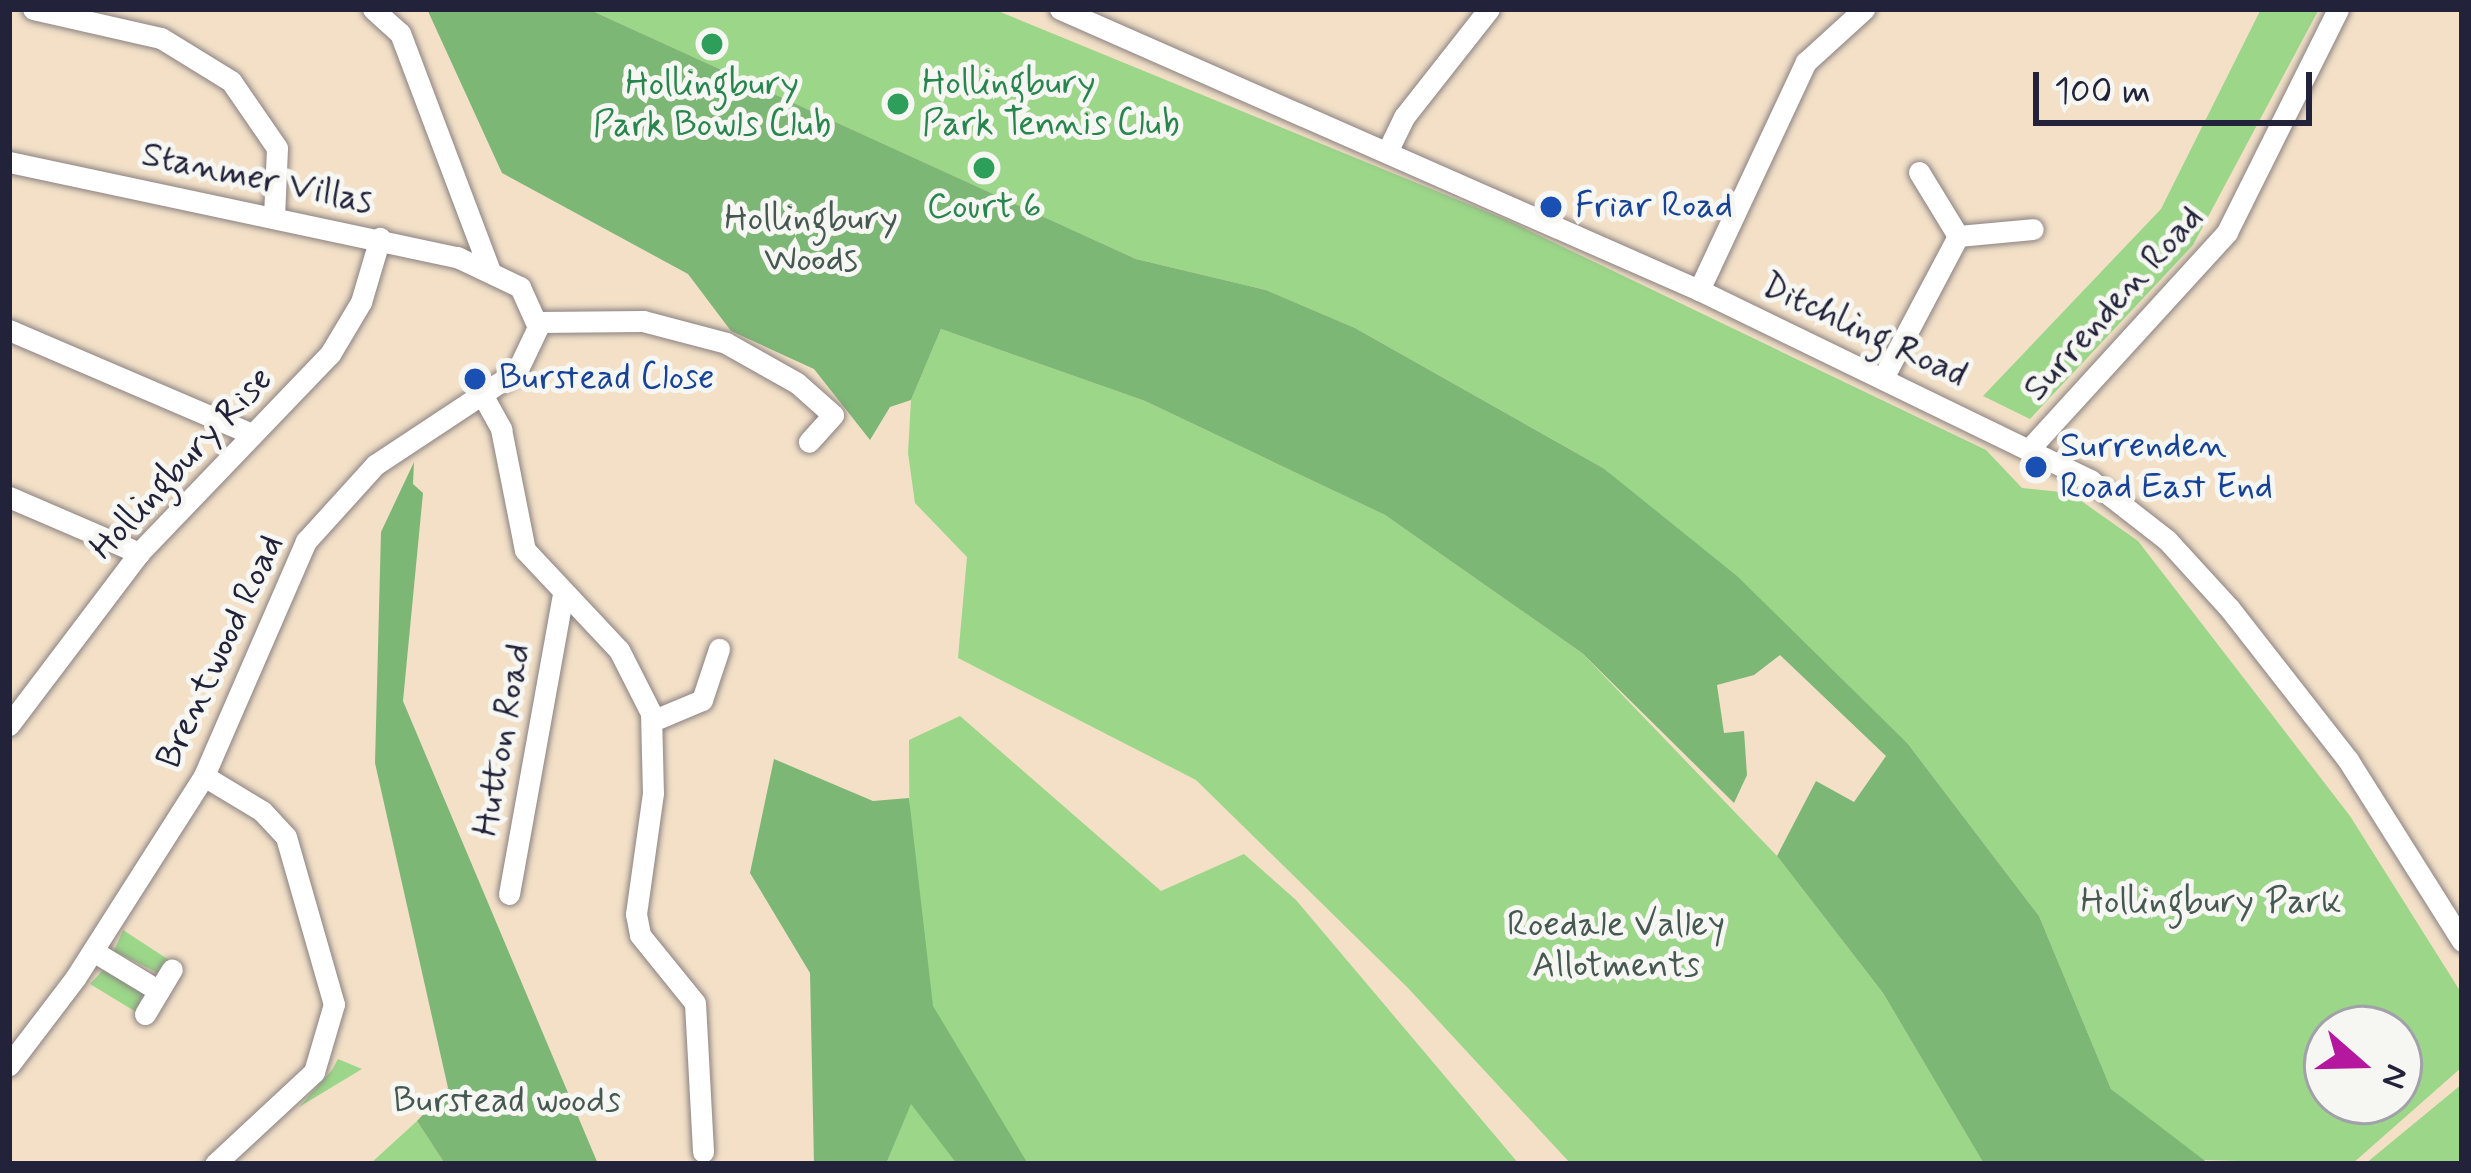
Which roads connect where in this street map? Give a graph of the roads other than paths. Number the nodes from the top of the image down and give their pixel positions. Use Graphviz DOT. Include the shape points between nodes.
graph roads {
  1 [pos="33,9"];
  2 [pos="374,9"];
  3 [pos="1060,9"];
  4 [pos="1490,9"];
  5 [pos="1866,9"];
  6 [pos="2338,9"];
  7 [pos="1387,152"];
  8 [pos="9,162"];
  9 [pos="1919,172"];
  10 [pos="274,217"];
  11 [pos="2032,229"];
  12 [pos="1958,236"];
  13 [pos="380,238"];
  14 [pos="489,269"];
  15 [pos="1700,290"];
  16 [pos="538,322"];
  17 [pos="9,330"];
  18 [pos="1884,376"];
  19 [pos="483,396"];
  20 [pos="251,434"];
  21 [pos="809,442"];
  22 [pos="2031,447"];
  23 [pos="9,497"];
  24 [pos="139,553"];
  25 [pos="562,598"];
  26 [pos="719,649"];
  27 [pos="652,722"];
  28 [pos="9,724"];
  29 [pos="204,776"];
  30 [pos="509,894"];
  31 [pos="2462,940"];
  32 [pos="93,951"];
  33 [pos="172,969"];
  34 [pos="159,991"];
  35 [pos="145,1014"];
  36 [pos="9,1065"];
  37 [pos="704,1152"];
  38 [pos="214,1164"];
  1 -- 10 [label="street" via="161,38 230,81 277,148"];
  2 -- 14 [label="street" via="400,33"];
  3 -- 7 [label="street, Ditchling Road"];
  4 -- 7 [label="street" via="1403,117"];
  5 -- 15 [label="street" via="1806,62"];
  6 -- 22 [label="street, Surrenden Road" via="2227,232"];
  7 -- 15 [label="street, Ditchling Road"];
  8 -- 10 [label="street, Stanmer Villas"];
  9 -- 12 [label="street"];
  10 -- 13 [label="street, Stanmer Villas"];
  11 -- 12 [label="street"];
  12 -- 18 [label="street"];
  13 -- 14 [label="street, Stanmer Villas"];
  13 -- 20 [label="street, Hollingbury Rise" via="352,322"];
  14 -- 16 [label="street" via="520,286"];
  15 -- 18 [label="street, Ditchling Road"];
  16 -- 19 [label="street, Brentwood Road" via="524,363"];
  16 -- 21 [label="street" via="643,321 726,343 796,382 833,415"];
  17 -- 20 [label="street"];
  18 -- 22 [label="street, Ditchling Road"];
  19 -- 25 [label="street" via="505,443 515,523"];
  19 -- 29 [label="street, Brentwood Road" via="375,465 306,541"];
  20 -- 24 [label="street, Hollingbury Rise"];
  22 -- 31 [label="street, Ditchling Road" via="2090,480 2167,540 2230,609 2348,760"];
  23 -- 24 [label="street"];
  24 -- 28 [label="street, Hollingbury Rise"];
  25 -- 27 [label="street" via="619,650"];
  25 -- 30 [label="street, Hutton Road"];
  26 -- 27 [label="street" via="702,700"];
  27 -- 37 [label="street" via="653,793 636,914 640,935 695,1003"];
  29 -- 32 [label="street, Brentwood Road"];
  29 -- 38 [label="street" via="262,812 286,838 334,1004 314,1072"];
  32 -- 34 [label="street"];
  32 -- 36 [label="street, Brentwood Road"];
  33 -- 34 [label="street"];
  34 -- 35 [label="street"];
}
